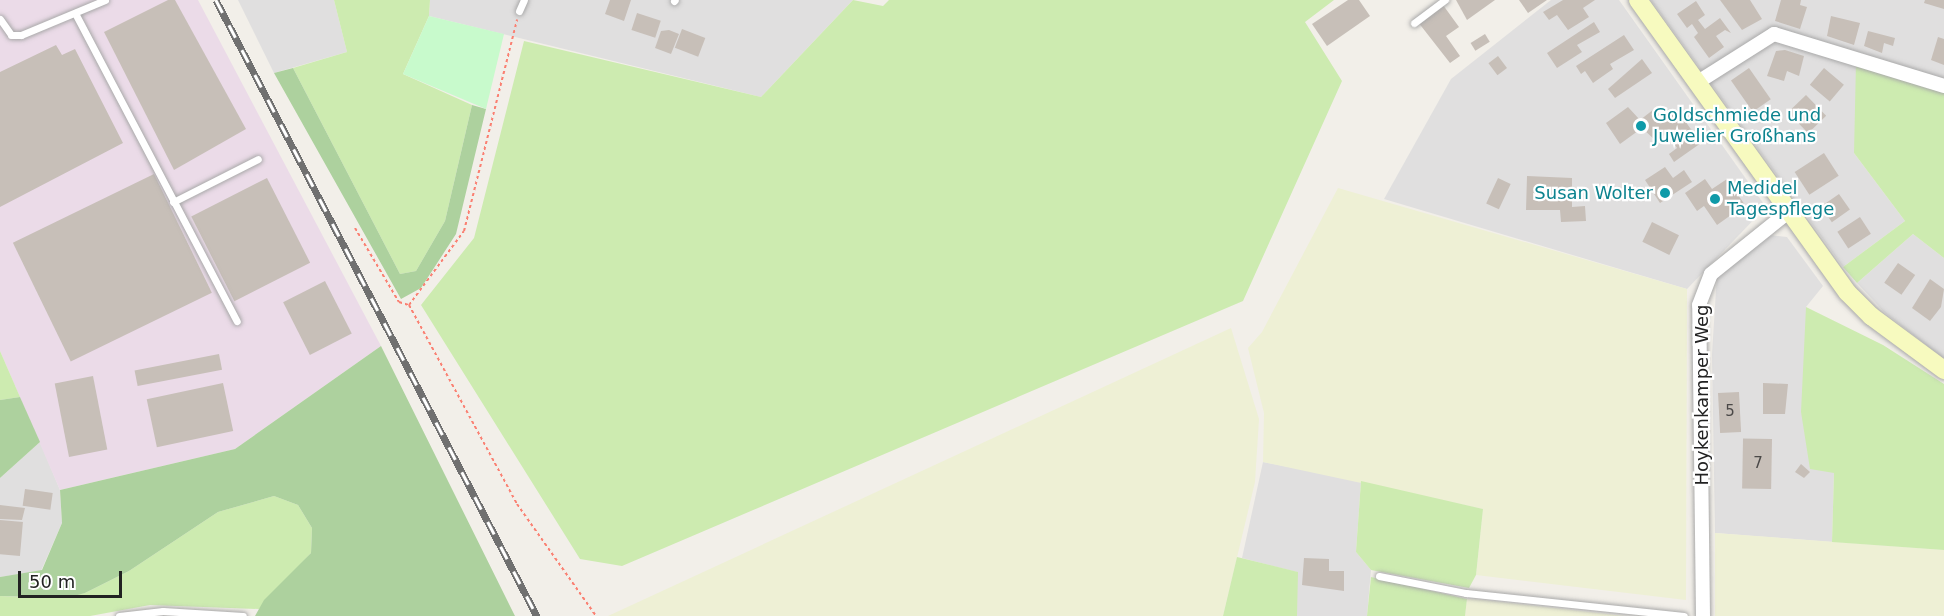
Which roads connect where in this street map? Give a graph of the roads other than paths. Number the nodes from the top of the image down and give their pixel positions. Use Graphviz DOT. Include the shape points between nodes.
graph roads {
  1 [pos="105,0"];
  2 [pos="524,0"];
  3 [pos="1445,0"];
  4 [pos="1638,0"];
  5 [pos="519,11"];
  6 [pos="75,13"];
  7 [pos="0,19"];
  8 [pos="1414,23"];
  9 [pos="1698,82"];
  10 [pos="1944,86"];
  11 [pos="258,159"];
  12 [pos="173,202"];
  13 [pos="1788,212"];
  14 [pos="237,321"];
  15 [pos="1944,370"];
  16 [pos="1379,576"];
  17 [pos="119,616"];
  18 [pos="243,616"];
  19 [pos="1684,616"];
  20 [pos="1703,616"];
  1 -- 6 [label="lane"];
  2 -- 5 [label="lane"];
  3 -- 8 [label="lane"];
  4 -- 9 [label="main road"];
  6 -- 7 [label="lane" via="21,35 11,35"];
  6 -- 12 [label="lane"];
  9 -- 10 [label="street" via="1774,34"];
  9 -- 13 [label="main road"];
  11 -- 12 [label="lane"];
  12 -- 14 [label="lane"];
  13 -- 15 [label="main road" via="1822,262 1870,316"];
  13 -- 20 [label="street, Hoykenkamper Weg" via="1711,274 1699,305"];
  16 -- 19 [label="lane" via="1466,592"];
  17 -- 18 [label="lane" via="163,611"];
}
